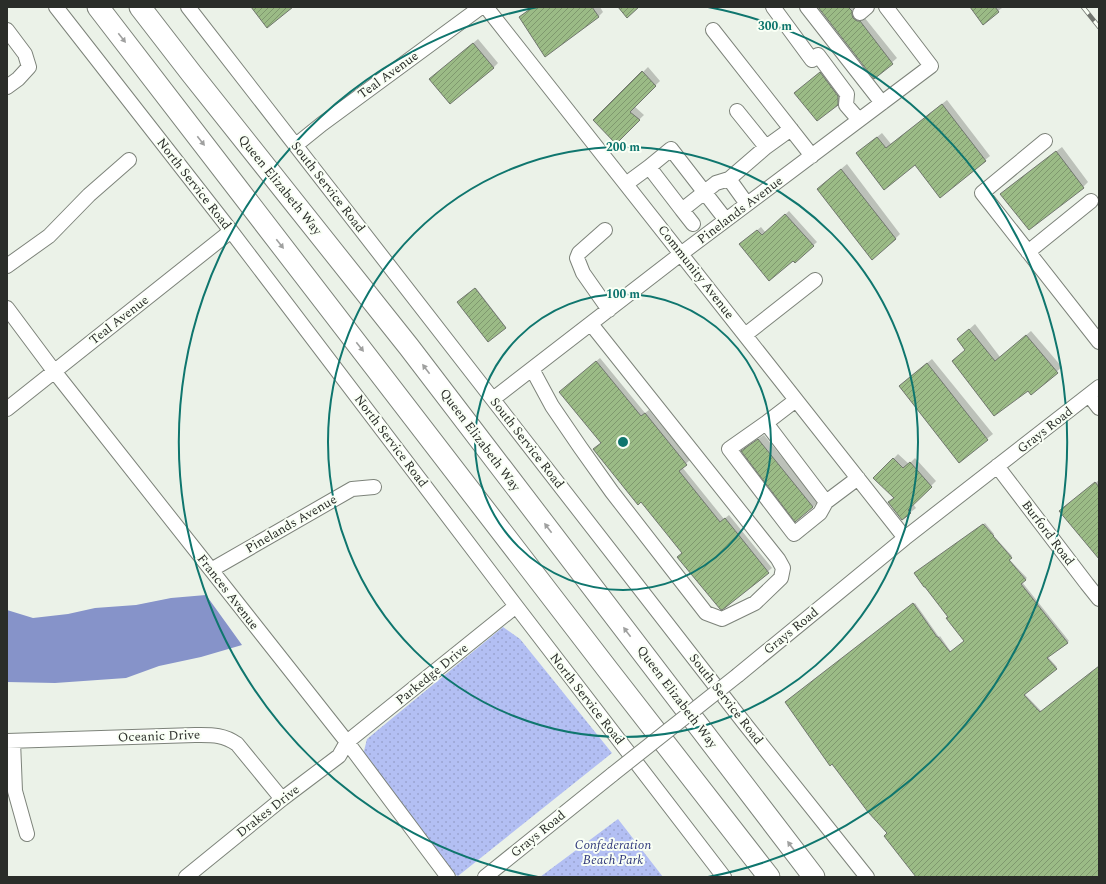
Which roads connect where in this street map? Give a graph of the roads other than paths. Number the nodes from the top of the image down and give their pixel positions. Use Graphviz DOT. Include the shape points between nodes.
graph roads {
  1 [pos="56,7"];
  2 [pos="98,7"];
  3 [pos="140,7"];
  4 [pos="188,7"];
  5 [pos="481,7"];
  6 [pos="486,7"];
  7 [pos="773,7"];
  8 [pos="807,7"];
  9 [pos="886,7"];
  10 [pos="7,30"];
  11 [pos="713,30"];
  12 [pos="7,87"];
  13 [pos="882,103"];
  14 [pos="737,111"];
  15 [pos="859,120"];
  16 [pos="791,129"];
  17 [pos="1045,141"];
  18 [pos="296,145"];
  19 [pos="766,148"];
  20 [pos="812,156"];
  21 [pos="129,160"];
  22 [pos="649,168"];
  23 [pos="729,179"];
  24 [pos="626,184"];
  25 [pos="704,192"];
  26 [pos="1091,201"];
  27 [pos="747,204"];
  28 [pos="682,210"];
  29 [pos="726,220"];
  30 [pos="693,224"];
  31 [pos="605,230"];
  32 [pos="231,231"];
  33 [pos="1028,252"];
  34 [pos="682,254"];
  35 [pos="7,266"];
  36 [pos="815,280"];
  37 [pos="7,308"];
  38 [pos="609,310"];
  39 [pos="591,324"];
  40 [pos="745,336"];
  41 [pos="1097,336"];
  42 [pos="532,369"];
  43 [pos="54,371"];
  44 [pos="1094,391"];
  45 [pos="493,400"];
  46 [pos="796,400"];
  47 [pos="1099,408"];
  48 [pos="7,409"];
  49 [pos="766,423"];
  50 [pos="997,466"];
  51 [pos="858,478"];
  52 [pos="374,487"];
  53 [pos="826,502"];
  54 [pos="905,538"];
  55 [pos="211,570"];
  56 [pos="1099,599"];
  57 [pos="516,606"];
  58 [pos="10,741"];
  59 [pos="347,742"];
  60 [pos="282,799"];
  61 [pos="27,834"];
  62 [pos="186,877"];
  63 [pos="448,877"];
  64 [pos="485,877"];
  65 [pos="724,877"];
  66 [pos="769,877"];
  67 [pos="814,877"];
  68 [pos="867,877"];
  1 -- 32 [label="street, North Service Road"];
  2 -- 66 [label="highway, one-way"];
  67 -- 3 [label="highway, Queen Elizabeth Way, one-way" via="409,347"];
  4 -- 18 [label="street, South Service Road"];
  5 -- 18 [label="street, Teal Avenue"];
  6 -- 24 [label="street, Community Avenue"];
  7 -- 15 [label="street" via="812,60 818,55 847,94 846,105"];
  8 -- 13 [label="street"];
  9 -- 13 [label="street, Pinelands Avenue" via="931,66"];
  10 -- 12 [label="street" via="25,54 29,67"];
  11 -- 16 [label="street"];
  13 -- 15 [label="street, Pinelands Avenue"];
  14 -- 19 [label="street"];
  15 -- 20 [label="street, Pinelands Avenue"];
  16 -- 19 [label="street"];
  16 -- 20 [label="street"];
  17 -- 33 [label="street" via="982,193"];
  18 -- 45 [label="street, South Service Road"];
  19 -- 23 [label="street"];
  20 -- 27 [label="street, Pinelands Avenue"];
  21 -- 35 [label="street" via="89,195 49,236"];
  22 -- 24 [label="street"];
  22 -- 25 [label="street" via="671,149"];
  22 -- 28 [label="street"];
  23 -- 25 [label="street" via="716,183"];
  23 -- 27 [label="street"];
  24 -- 34 [label="street, Community Avenue"];
  25 -- 28 [label="street"];
  25 -- 29 [label="street"];
  26 -- 33 [label="street"];
  27 -- 29 [label="street, Pinelands Avenue"];
  28 -- 30 [label="street"];
  29 -- 34 [label="street, Pinelands Avenue"];
  31 -- 38 [label="street" via="579,253 577,258 583,273"];
  32 -- 43 [label="street, Teal Avenue"];
  32 -- 57 [label="street, North Service Road"];
  33 -- 41 [label="street"];
  34 -- 38 [label="street, Pinelands Avenue"];
  34 -- 40 [label="street, Community Avenue"];
  36 -- 40 [label="street"];
  37 -- 43 [label="street, Frances Avenue"];
  38 -- 39 [label="street, Pinelands Avenue"];
  39 -- 42 [label="street, Pinelands Avenue"];
  39 -- 42 [label="street" via="778,559 783,568 781,578 755,603 722,619 706,613 580,447 552,406"];
  40 -- 46 [label="street, Community Avenue"];
  42 -- 45 [label="street, Pinelands Avenue"];
  43 -- 48 [label="street, Teal Avenue"];
  43 -- 55 [label="street, Frances Avenue"];
  44 -- 47 [label="street"];
  44 -- 50 [label="street, Grays Road"];
  45 -- 68 [label="street, South Service Road"];
  46 -- 49 [label="street"];
  46 -- 51 [label="street, Community Avenue"];
  49 -- 53 [label="street"];
  49 -- 53 [label="street" via="729,450 794,534 820,513"];
  50 -- 54 [label="street, Grays Road"];
  50 -- 56 [label="street, Burford Road"];
  51 -- 53 [label="street"];
  51 -- 54 [label="street, Community Avenue"];
  52 -- 55 [label="street, Pinelands Avenue" via="352,489"];
  54 -- 64 [label="street, Grays Road, bridge"];
  55 -- 59 [label="street, Frances Avenue"];
  57 -- 59 [label="street, Parkedge Drive"];
  57 -- 65 [label="street, North Service Road"];
  58 -- 60 [label="street, Oceanic Drive" via="218,735 230,738 237,744"];
  58 -- 61 [label="street" via="15,791"];
  59 -- 60 [label="street, Drakes Drive" via="339,756"];
  59 -- 63 [label="street, Frances Avenue"];
  60 -- 62 [label="street, Drakes Drive"];
}
